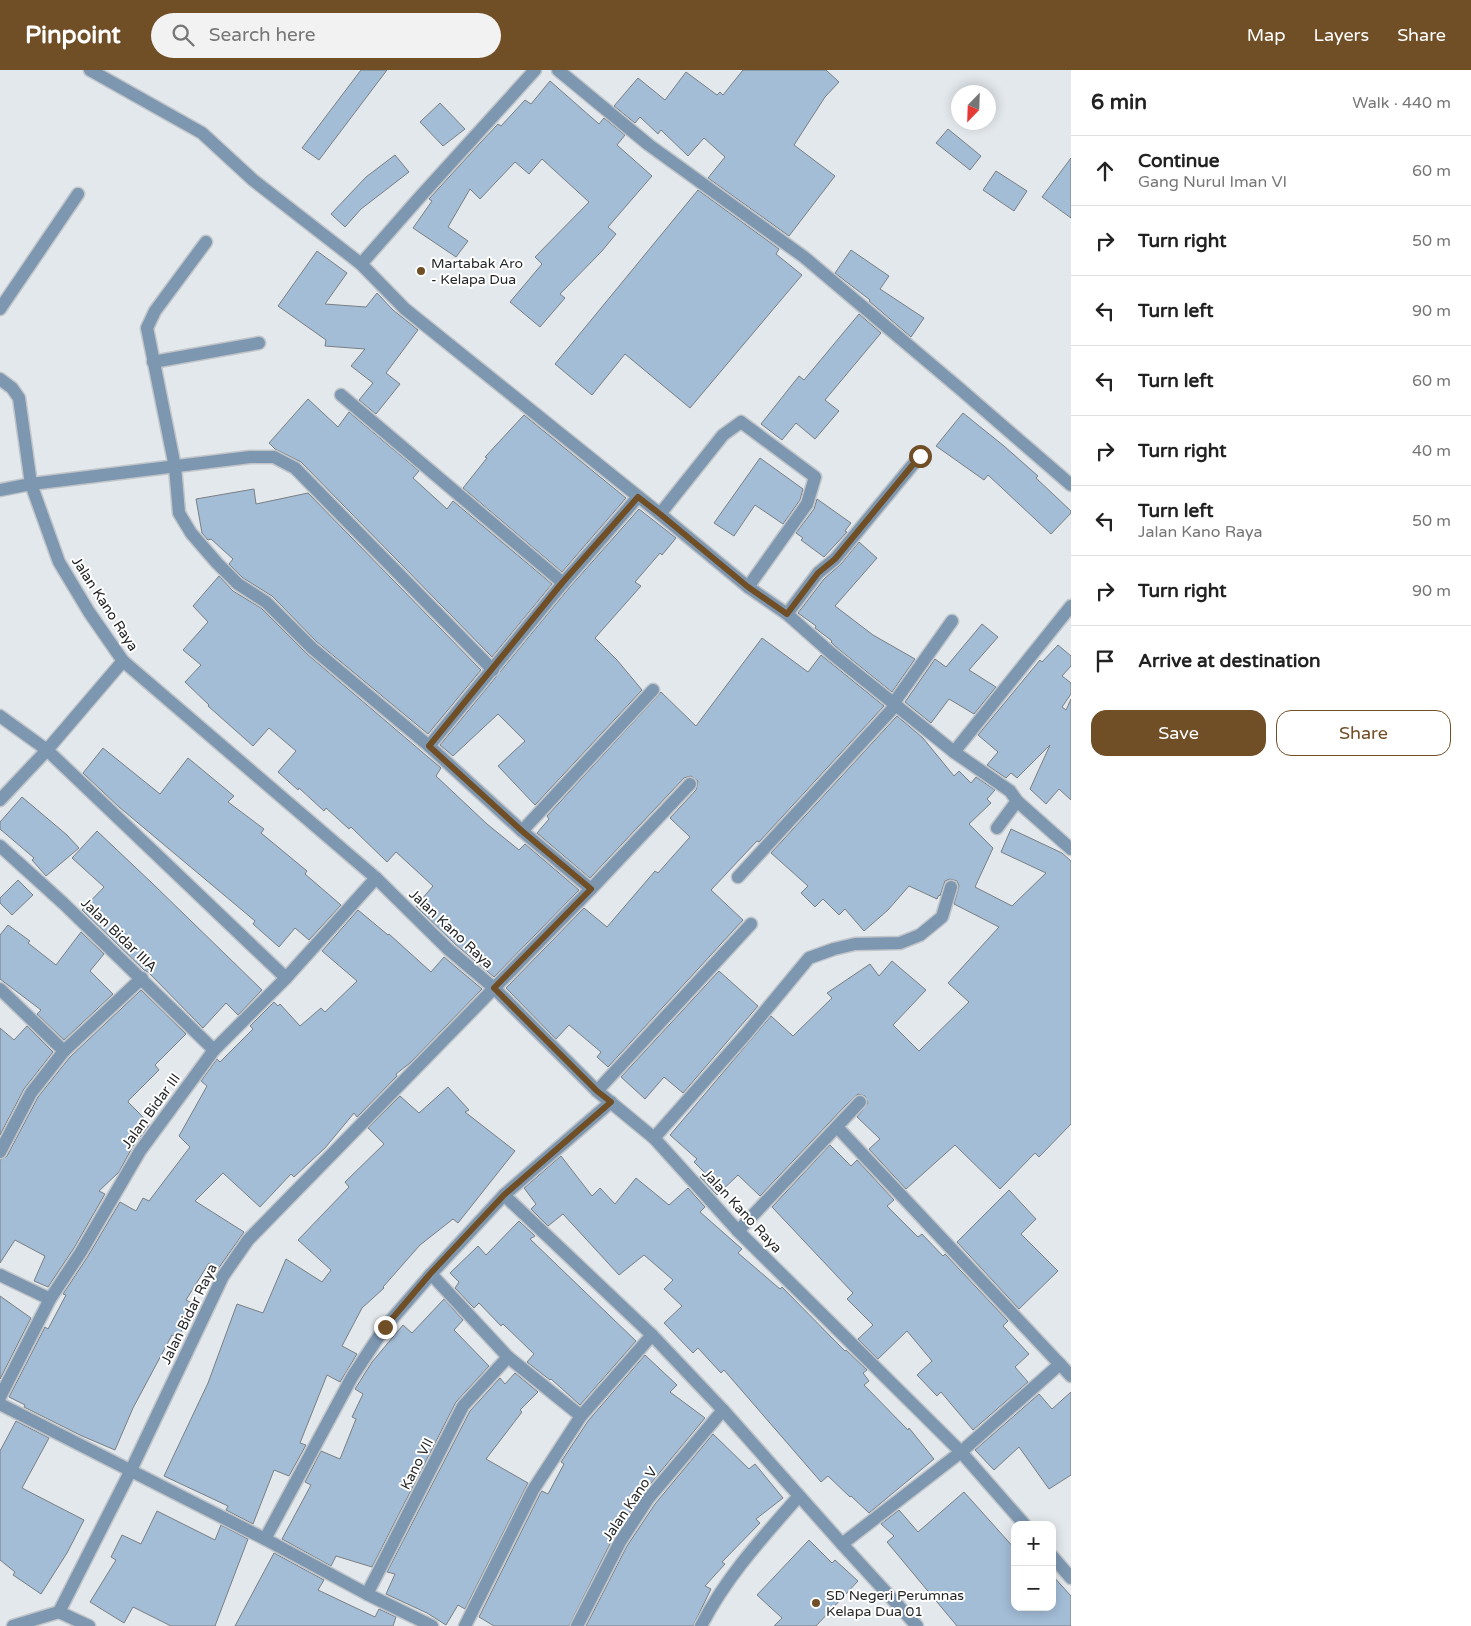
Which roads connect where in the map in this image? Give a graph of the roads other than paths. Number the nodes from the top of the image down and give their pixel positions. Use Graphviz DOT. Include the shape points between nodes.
graph roads {
  1 [pos="90,70"];
  2 [pos="535,70"];
  3 [pos="567,73"];
  4 [pos="78,194"];
  5 [pos="206,242"];
  6 [pos="361,264"];
  7 [pos="0,309"];
  8 [pos="259,343"];
  9 [pos="153,362"];
  10 [pos="0,379"];
  11 [pos="341,396"];
  12 [pos="920,456"];
  13 [pos="175,467"];
  14 [pos="31,484"];
  15 [pos="1071,485"];
  16 [pos="0,490"];
  17 [pos="638,497"];
  18 [pos="660,514"];
  19 [pos="562,583"];
  20 [pos="748,587"];
  21 [pos="1071,606"];
  22 [pos="787,614"];
  23 [pos="952,621"];
  24 [pos="123,661"];
  25 [pos="493,670"];
  26 [pos="653,690"];
  27 [pos="894,705"];
  28 [pos="0,716"];
  29 [pos="429,746"];
  30 [pos="47,750"];
  31 [pos="954,752"];
  32 [pos="690,784"];
  33 [pos="0,800"];
  34 [pos="1017,801"];
  35 [pos="997,828"];
  36 [pos="522,831"];
  37 [pos="0,846"];
  38 [pos="1071,850"];
  39 [pos="738,877"];
  40 [pos="376,878"];
  41 [pos="951,887"];
  42 [pos="591,889"];
  43 [pos="751,924"];
  44 [pos="142,978"];
  45 [pos="286,978"];
  46 [pos="494,988"];
  47 [pos="0,989"];
  48 [pos="214,1050"];
  49 [pos="64,1051"];
  50 [pos="597,1091"];
  51 [pos="611,1102"];
  52 [pos="860,1102"];
  53 [pos="837,1127"];
  54 [pos="654,1138"];
  55 [pos="0,1152"];
  56 [pos="504,1195"];
  57 [pos="738,1231"];
  58 [pos="430,1274"];
  59 [pos="0,1275"];
  60 [pos="50,1299"];
  61 [pos="652,1335"];
  62 [pos="508,1357"];
  63 [pos="1060,1364"];
  64 [pos="1071,1376"];
  65 [pos="0,1397"];
  66 [pos="0,1404"];
  67 [pos="723,1410"];
  68 [pos="581,1416"];
  69 [pos="961,1452"];
  70 [pos="131,1470"];
  71 [pos="799,1496"];
  72 [pos="1021,1521"];
  73 [pos="265,1539"];
  74 [pos="842,1544"];
  75 [pos="1056,1561"];
  76 [pos="1071,1578"];
  77 [pos="367,1594"];
  78 [pos="60,1612"];
  79 [pos="424,1624"];
  80 [pos="13,1626"];
  81 [pos="88,1626"];
  82 [pos="465,1626"];
  83 [pos="577,1626"];
  84 [pos="701,1626"];
  85 [pos="917,1626"];
  1 -- 6 [label="street" via="202,133 253,180"];
  2 -- 6 [label="street"];
  3 -- 15 [label="street" via="649,145 804,257"];
  4 -- 7 [label="street"];
  5 -- 9 [label="street" via="150,320 147,328"];
  6 -- 17 [label="street" via="405,309"];
  8 -- 9 [label="street"];
  9 -- 13 [label="street"];
  10 -- 14 [label="street, Jalan Kano Raya" via="19,398"];
  11 -- 19 [label="street"];
  12 -- 22 [label="street" via="835,559 818,573"];
  13 -- 14 [label="street"];
  13 -- 25 [label="street" via="274,457 295,468"];
  13 -- 29 [label="street" via="179,513 217,564 238,584 266,602 312,648"];
  14 -- 16 [label="street"];
  14 -- 24 [label="street, Jalan Kano Raya" via="59,562"];
  17 -- 18 [label="street"];
  17 -- 19 [label="street"];
  18 -- 20 [label="street"];
  18 -- 20 [label="street" via="723,435 741,422 815,477 807,504"];
  19 -- 25 [label="street"];
  20 -- 22 [label="street"];
  21 -- 31 [label="street"];
  22 -- 27 [label="street"];
  23 -- 27 [label="street"];
  24 -- 30 [label="street"];
  24 -- 40 [label="street, Jalan Kano Raya"];
  25 -- 29 [label="street"];
  26 -- 36 [label="street"];
  27 -- 31 [label="street"];
  27 -- 39 [label="street"];
  28 -- 30 [label="street"];
  29 -- 36 [label="street"];
  30 -- 33 [label="street"];
  30 -- 45 [label="street"];
  31 -- 34 [label="street" via="1010,790"];
  32 -- 42 [label="street, Jalan Bidar Raya"];
  34 -- 35 [label="street"];
  34 -- 38 [label="street"];
  36 -- 42 [label="street"];
  37 -- 44 [label="street, Jalan Bidar IIIA"];
  40 -- 45 [label="street, Jalan Bidar III"];
  40 -- 46 [label="street, Jalan Kano Raya" via="448,949"];
  41 -- 54 [label="street" via="942,917 920,935 900,943 855,944 809,958"];
  42 -- 46 [label="street, Jalan Bidar Raya"];
  43 -- 50 [label="street"];
  44 -- 48 [label="street, Jalan Bidar IIIA"];
  44 -- 49 [label="street"];
  45 -- 48 [label="street, Jalan Bidar III"];
  46 -- 50 [label="street, Jalan Kano Raya"];
  46 -- 70 [label="street, Jalan Bidar Raya" via="234,1258 222,1276"];
  47 -- 49 [label="street"];
  48 -- 60 [label="street, Jalan Bidar III" via="140,1152"];
  49 -- 55 [label="street" via="31,1092"];
  50 -- 51 [label="street, Jalan Kano Raya"];
  51 -- 54 [label="street, Jalan Kano Raya"];
  51 -- 56 [label="street"];
  52 -- 53 [label="street"];
  53 -- 57 [label="street"];
  53 -- 63 [label="street"];
  54 -- 57 [label="street, Jalan Kano Raya"];
  56 -- 58 [label="street"];
  56 -- 61 [label="street"];
  57 -- 69 [label="street, Jalan Kano Raya"];
  58 -- 62 [label="street"];
  58 -- 73 [label="street" via="385,1327 352,1377"];
  59 -- 60 [label="street"];
  60 -- 65 [label="street, Jalan Bidar III"];
  61 -- 67 [label="street"];
  61 -- 68 [label="street"];
  62 -- 68 [label="street"];
  62 -- 77 [label="street, Kano VII" via="463,1406"];
  63 -- 64 [label="street"];
  63 -- 69 [label="street"];
  66 -- 70 [label="street"];
  67 -- 71 [label="street"];
  67 -- 83 [label="street, Jalan Kano V" via="648,1499 620,1542"];
  68 -- 82 [label="street" via="533,1490"];
  69 -- 72 [label="street, Jalan Kano Raya"];
  69 -- 74 [label="street"];
  70 -- 73 [label="street"];
  70 -- 78 [label="street, Jalan Bidar Raya"];
  71 -- 74 [label="street"];
  71 -- 84 [label="street" via="739,1565"];
  73 -- 77 [label="street"];
  74 -- 85 [label="street"];
  75 -- 76 [label="street"];
  77 -- 79 [label="street"];
  78 -- 80 [label="street"];
  78 -- 81 [label="street"];
}
